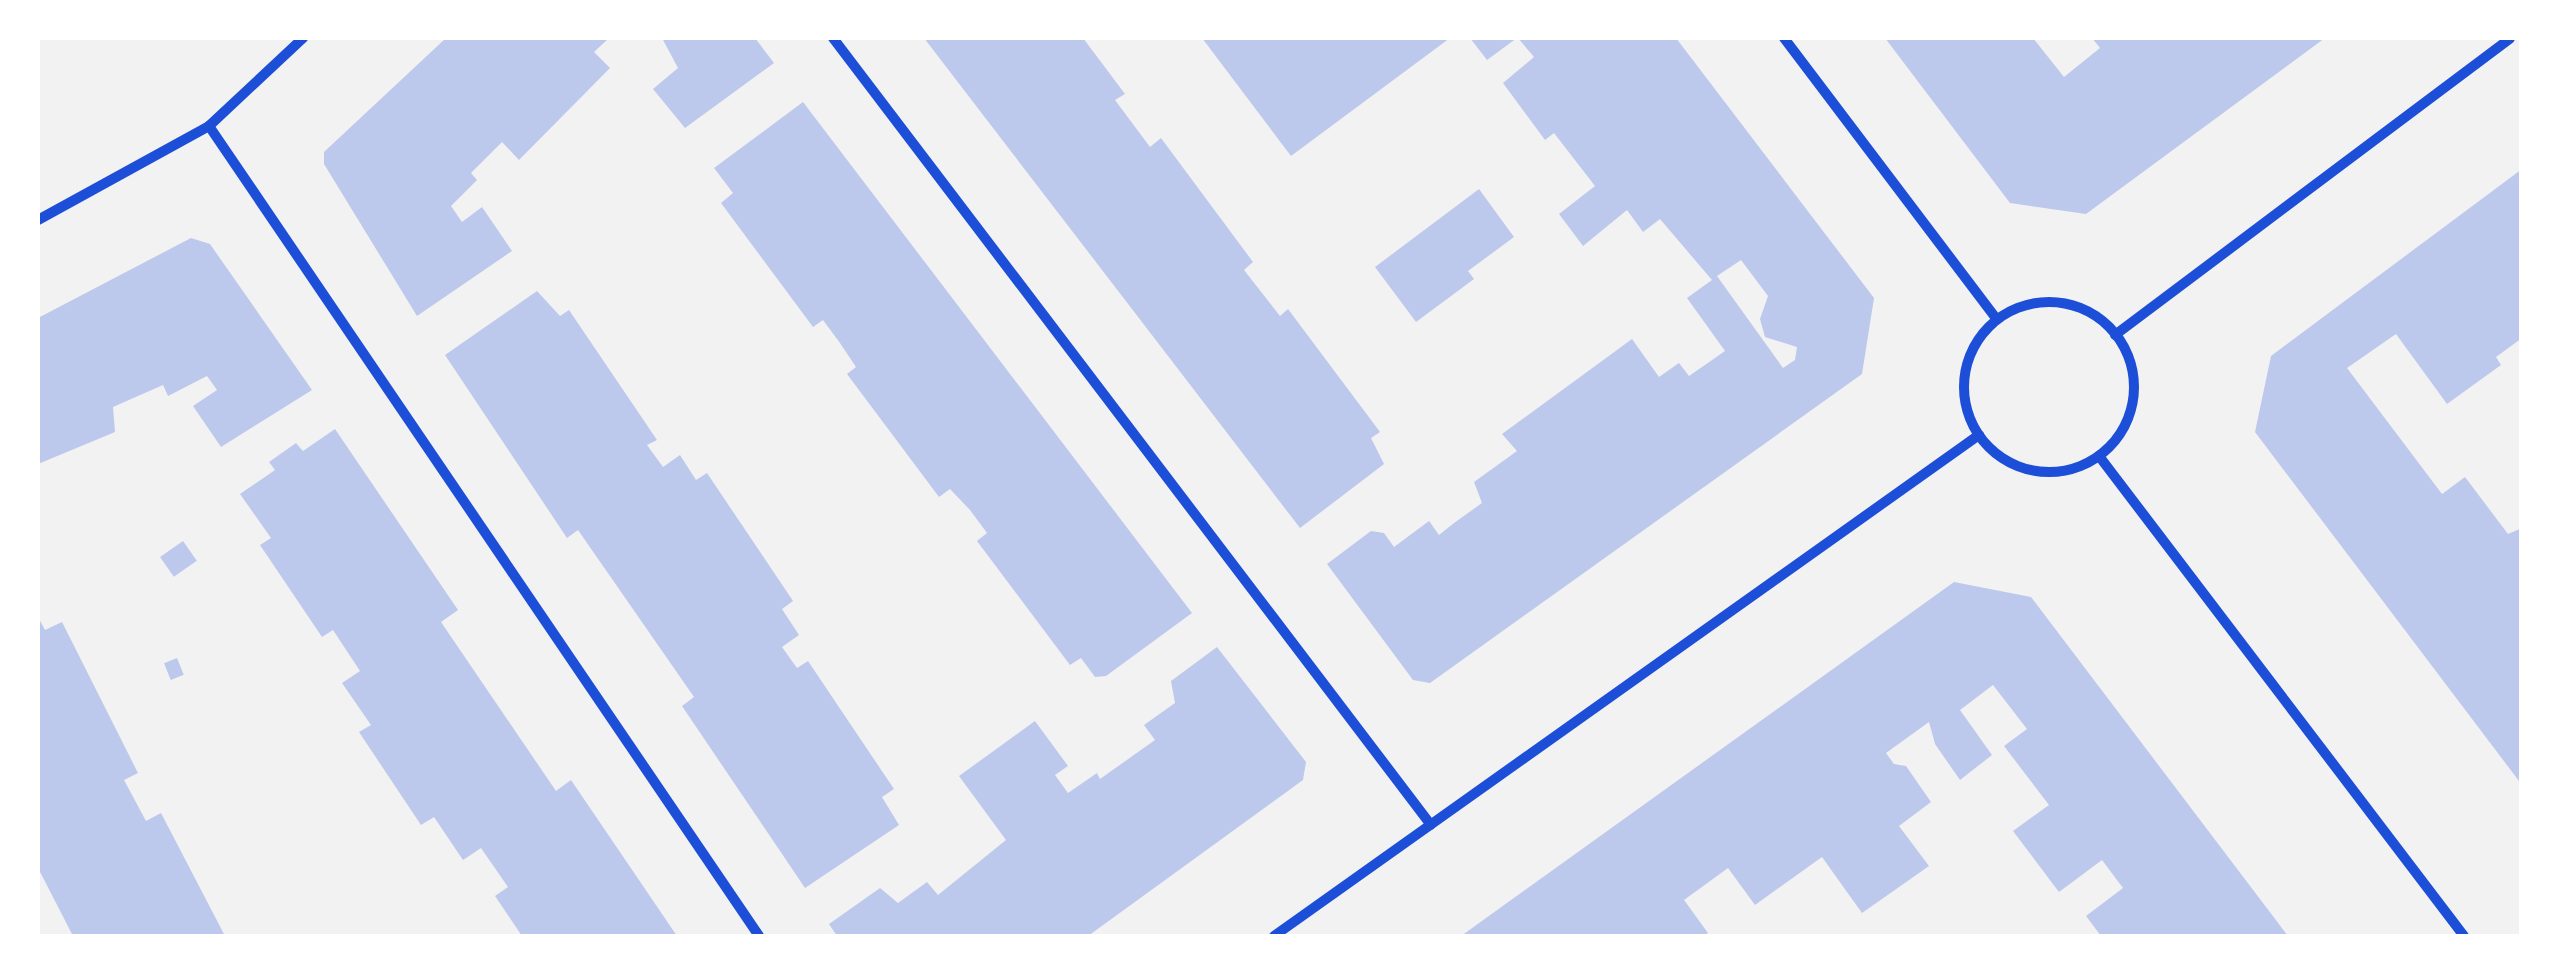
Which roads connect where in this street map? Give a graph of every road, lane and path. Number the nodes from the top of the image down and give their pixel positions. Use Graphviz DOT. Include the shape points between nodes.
graph roads {
  1 [pos="303,38"];
  2 [pos="833,38"];
  3 [pos="1784,38"];
  4 [pos="2510,38"];
  5 [pos="209,126"];
  6 [pos="38,220"];
  7 [pos="1997,320"];
  8 [pos="2115,335"];
  9 [pos="1979,435"];
  10 [pos="2099,456"];
  11 [pos="1431,825"];
  12 [pos="759,936"];
  13 [pos="1274,936"];
  14 [pos="2464,936"];
  1 -- 5 [label="street"];
  2 -- 11 [label="street"];
  3 -- 7 [label="street"];
  4 -- 8 [label="street"];
  5 -- 6 [label="street"];
  5 -- 12 [label="street"];
  7 -- 8 [label="street" via="2026,306 2059,303 2090,314"];
  7 -- 9 [label="street" via="1976,344 1964,374 1966,405"];
  8 -- 10 [label="street" via="2130,365 2133,398 2122,430"];
  9 -- 10 [label="street" via="2003,459 2035,471 2068,470"];
  9 -- 11 [label="street"];
  10 -- 14 [label="street"];
  11 -- 13 [label="street"];
}
